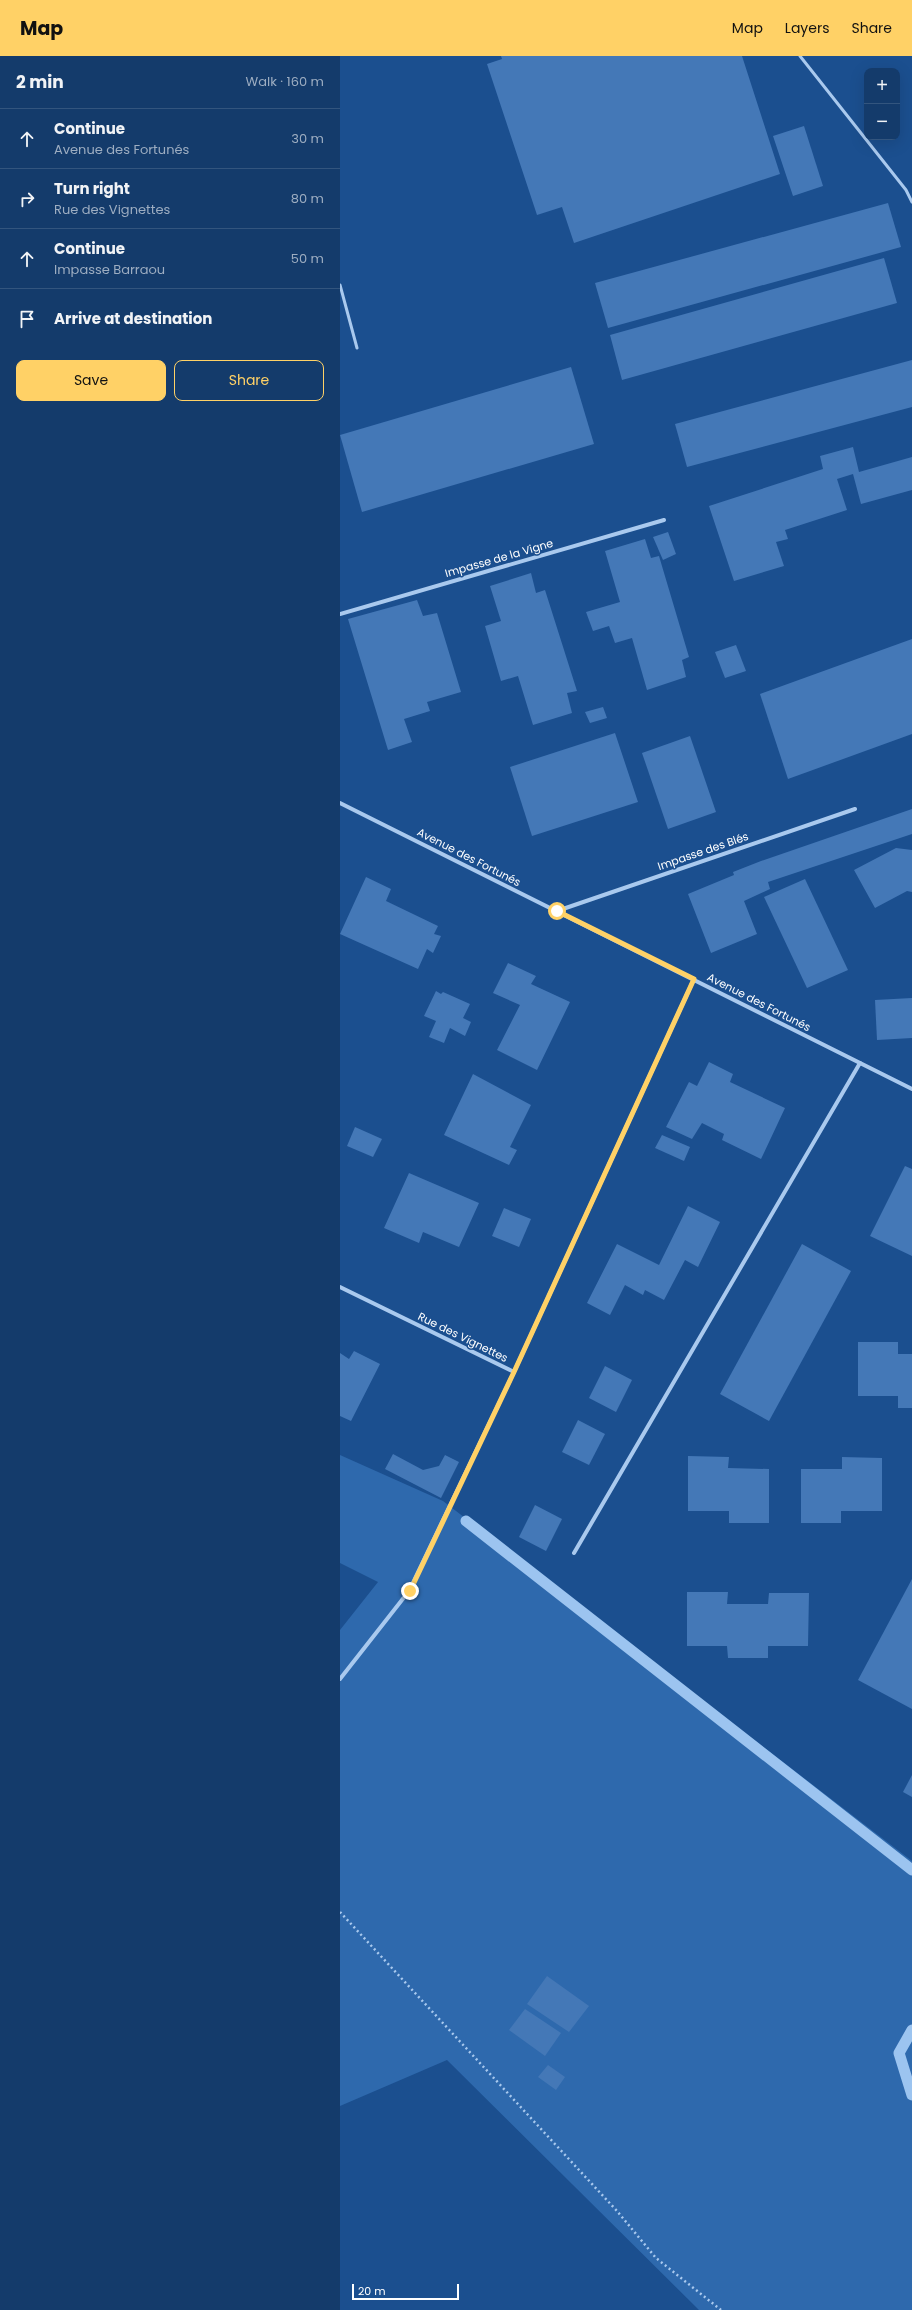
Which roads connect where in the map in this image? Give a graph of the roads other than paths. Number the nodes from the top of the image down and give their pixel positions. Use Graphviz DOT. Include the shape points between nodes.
graph roads {
  1 [pos="800,56"];
  2 [pos="912,202"];
  3 [pos="340,285"];
  4 [pos="357,348"];
  5 [pos="664,520"];
  6 [pos="340,614"];
  7 [pos="340,802"];
  8 [pos="855,809"];
  9 [pos="557,911"];
  10 [pos="694,979"];
  11 [pos="860,1063"];
  12 [pos="912,1089"];
  13 [pos="340,1287"];
  14 [pos="514,1372"];
  15 [pos="574,1553"];
  16 [pos="340,1679"];
  1 -- 2 [label="lane" via="906,190"];
  3 -- 4 [label="lane"];
  5 -- 6 [label="street, Impasse de la Vigne"];
  7 -- 9 [label="street, Avenue des Fortunés"];
  8 -- 9 [label="street, Impasse des Blés"];
  9 -- 10 [label="street, Avenue des Fortunés"];
  10 -- 11 [label="street, Avenue des Fortunés"];
  10 -- 14 [label="street, Rue des Vignettes"];
  11 -- 12 [label="street, Avenue des Fortunés"];
  11 -- 15 [label="street"];
  13 -- 14 [label="street, Rue des Vignettes"];
  14 -- 16 [label="street" via="410,1591"];
}
